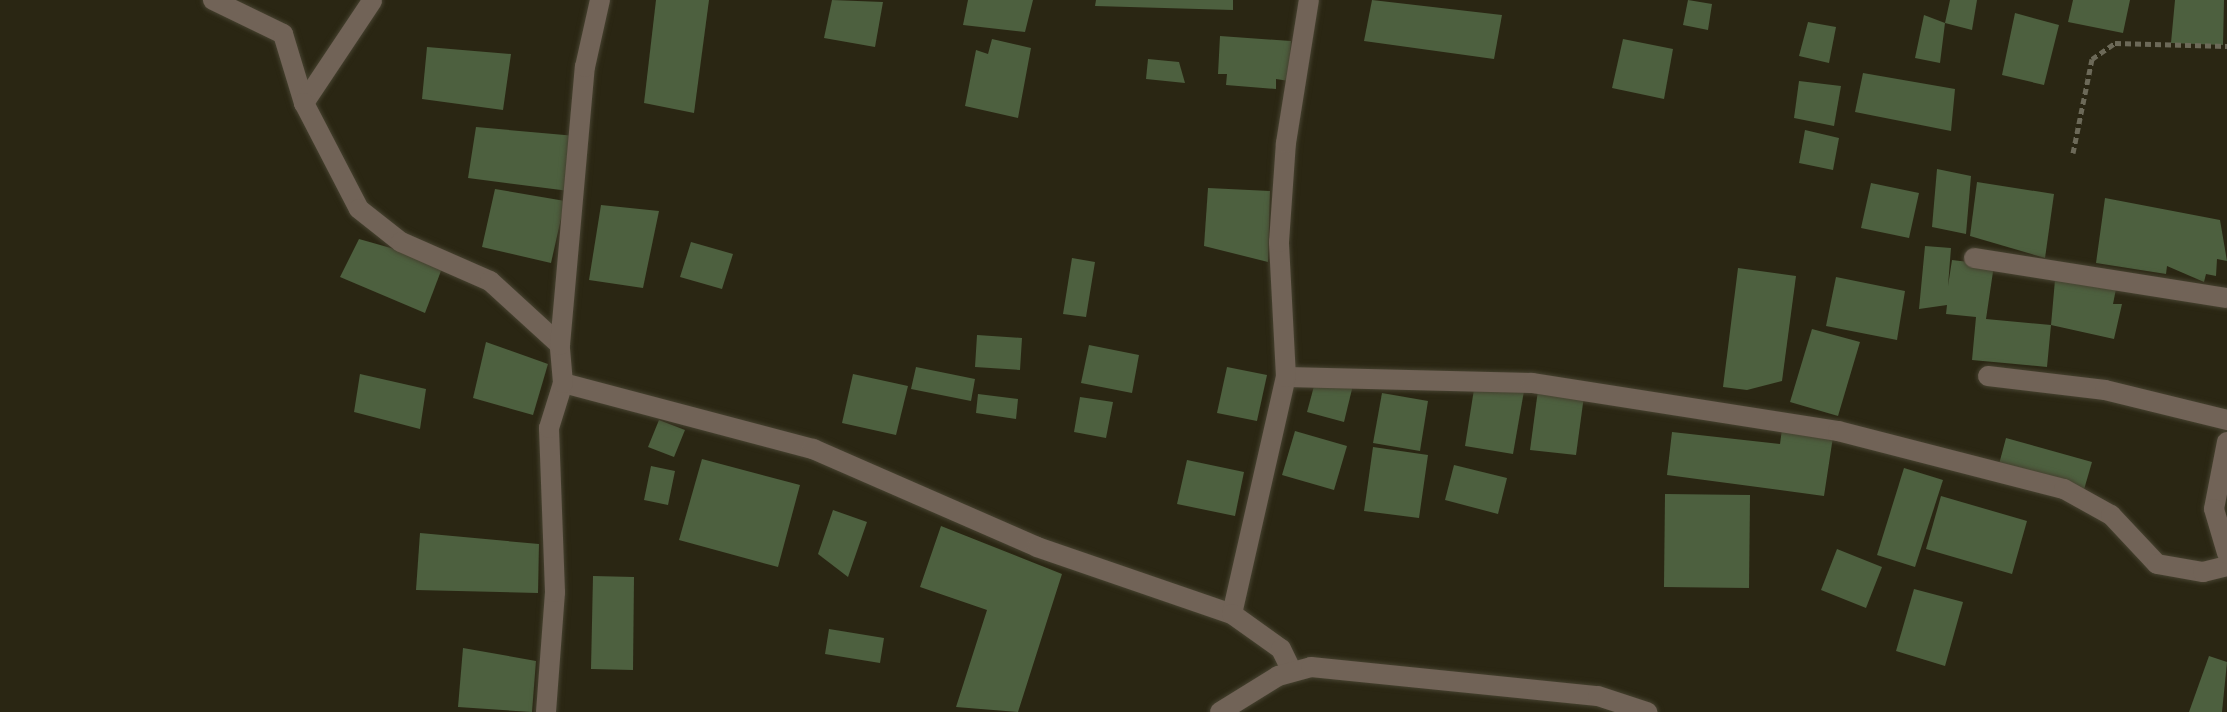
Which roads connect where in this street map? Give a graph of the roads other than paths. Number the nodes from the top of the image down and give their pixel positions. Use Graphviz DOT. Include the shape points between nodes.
graph roads {
  1 [pos="213,0"];
  2 [pos="600,0"];
  3 [pos="1309,0"];
  4 [pos="372,1"];
  5 [pos="304,103"];
  6 [pos="1974,258"];
  7 [pos="2227,298"];
  8 [pos="560,345"];
  9 [pos="1988,376"];
  10 [pos="1286,377"];
  11 [pos="563,383"];
  12 [pos="2227,420"];
  13 [pos="2227,442"];
  14 [pos="2227,553"];
  15 [pos="2227,566"];
  16 [pos="1232,614"];
  17 [pos="1292,672"];
  18 [pos="546,712"];
  19 [pos="1220,712"];
  20 [pos="1647,712"];
  1 -- 5 [label="street" via="283,34"];
  2 -- 8 [label="street" via="585,67"];
  3 -- 10 [label="street" via="1286,143 1279,242"];
  4 -- 5 [label="street"];
  5 -- 8 [label="street" via="359,209 401,242 490,281"];
  6 -- 7 [label="street"];
  8 -- 11 [label="street"];
  9 -- 12 [label="street" via="2105,390"];
  10 -- 15 [label="street" via="1532,383 1838,431 2064,489 2111,515 2157,564 2203,572"];
  10 -- 16 [label="street"];
  11 -- 16 [label="street" via="813,449 1037,547"];
  11 -- 18 [label="street" via="549,428 555,577"];
  13 -- 14 [label="street" via="2214,509"];
  16 -- 17 [label="street" via="1281,649"];
  17 -- 19 [label="street"];
  17 -- 20 [label="street" via="1311,667 1500,684 1598,696"];
}
